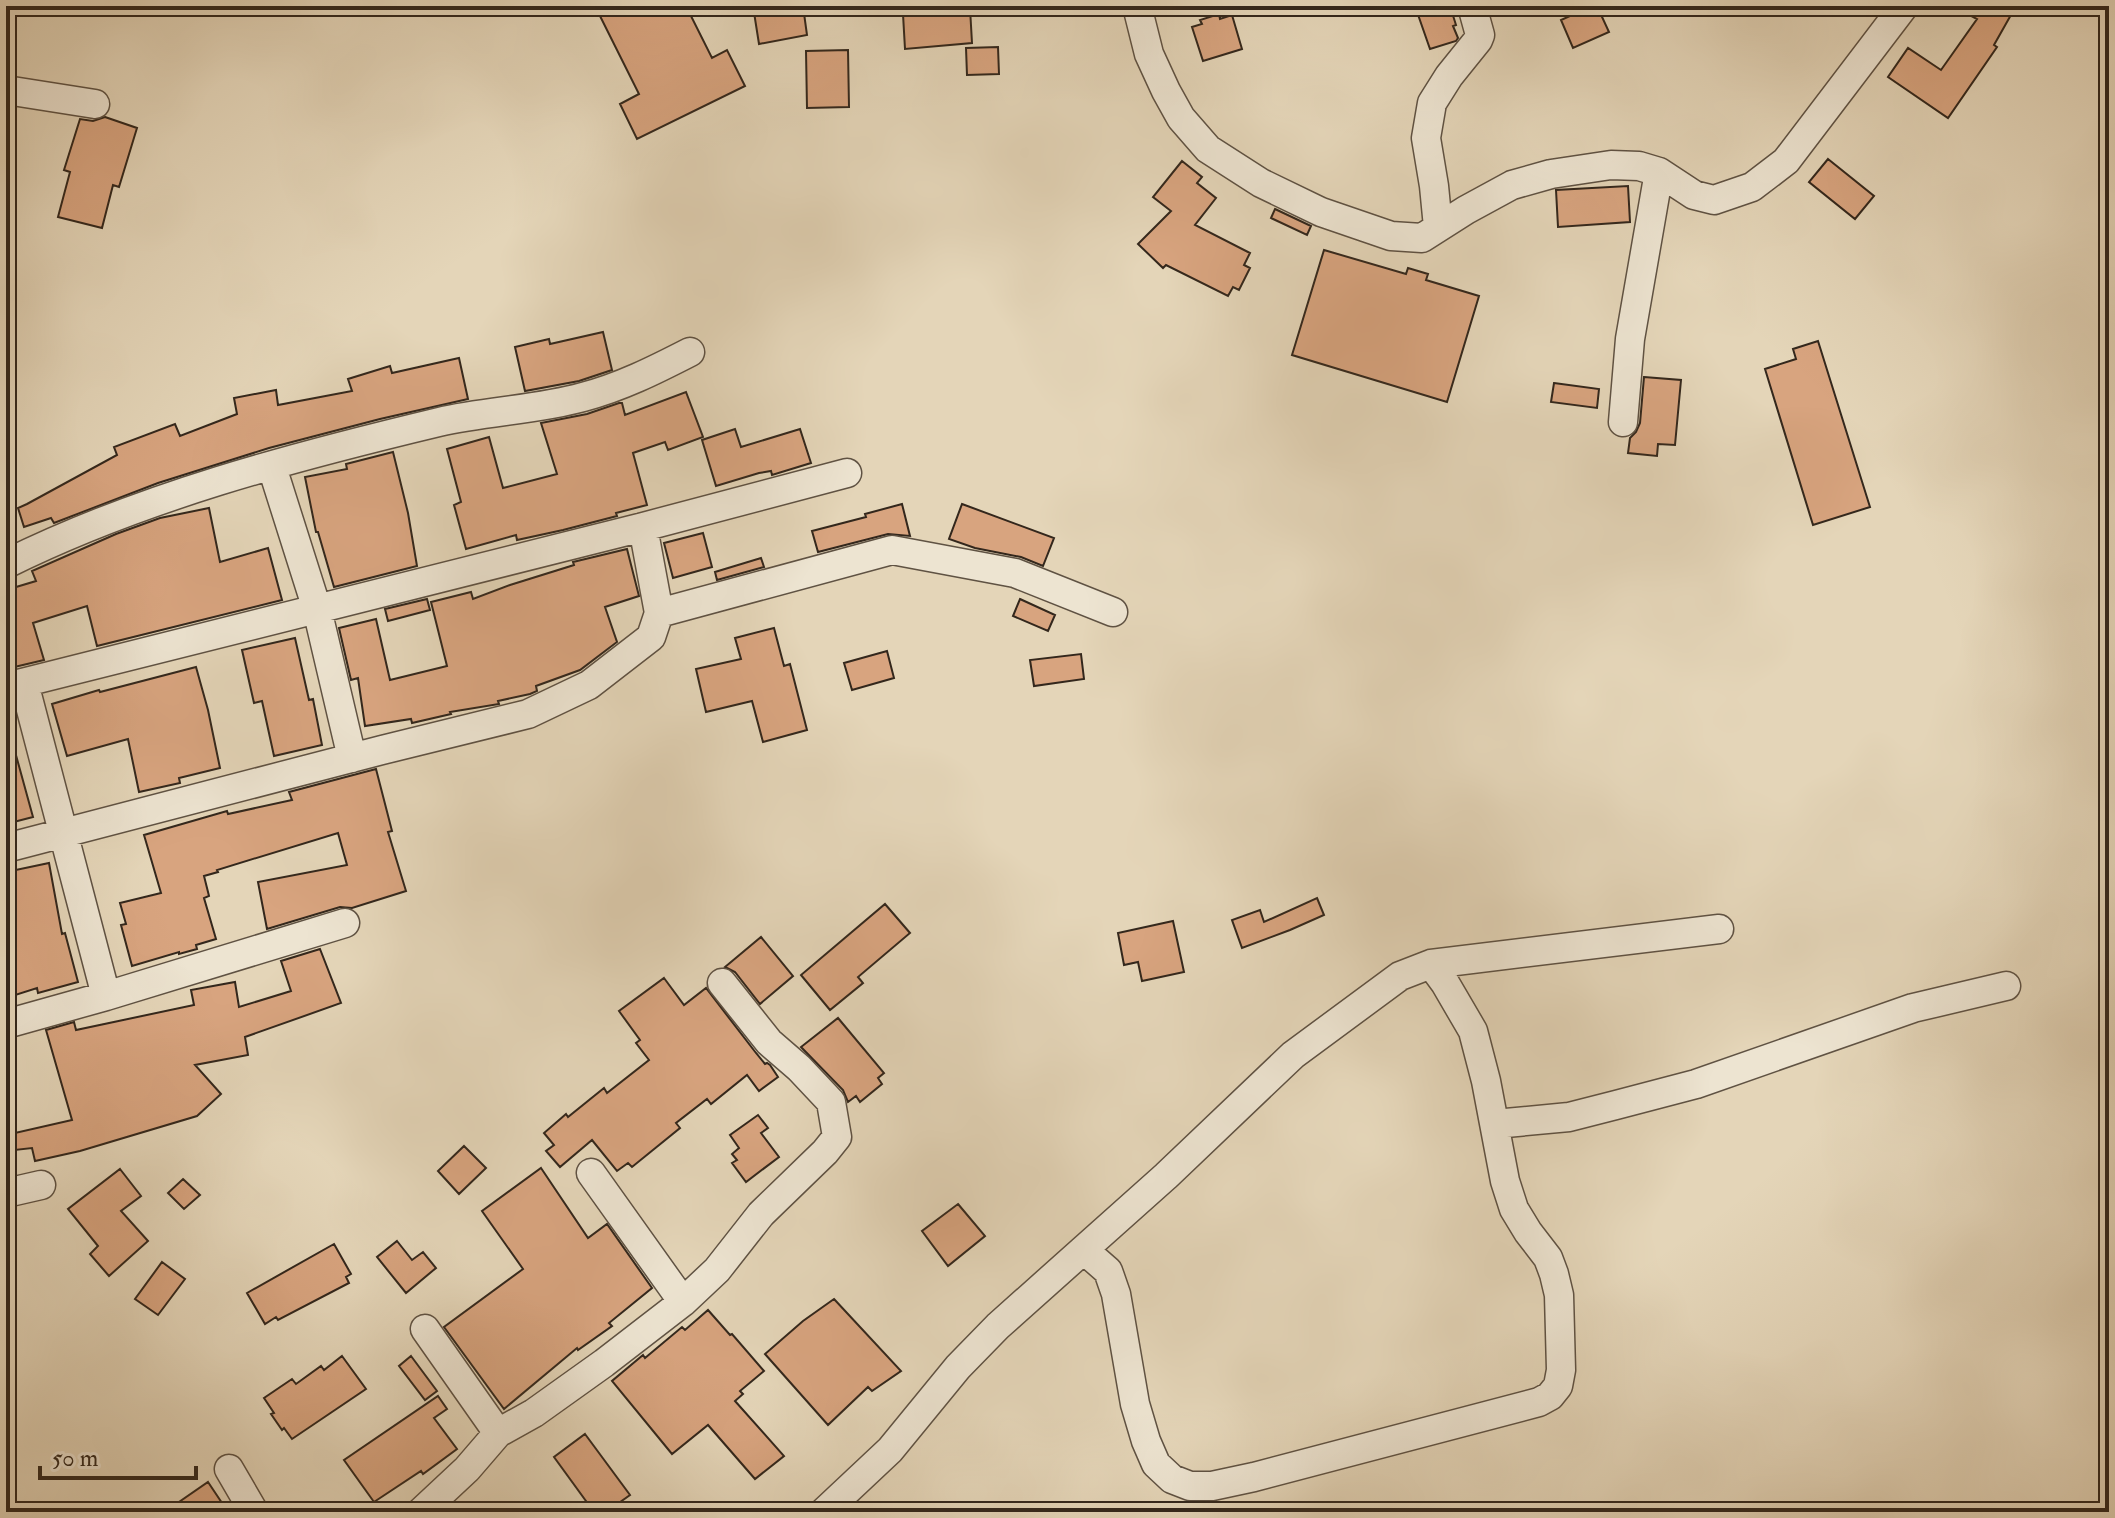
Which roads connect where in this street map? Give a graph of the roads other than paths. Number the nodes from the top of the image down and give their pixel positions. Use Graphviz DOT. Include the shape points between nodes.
graph roads {
  1 [pos="1137,6"];
  2 [pos="1904,6"];
  3 [pos="1474,7"];
  4 [pos="6,90"];
  5 [pos="95,104"];
  6 [pos="1659,172"];
  7 [pos="1438,227"];
  8 [pos="690,352"];
  9 [pos="1623,422"];
  10 [pos="272,467"];
  11 [pos="847,473"];
  12 [pos="643,527"];
  13 [pos="6,564"];
  14 [pos="317,609"];
  15 [pos="1113,612"];
  16 [pos="659,613"];
  17 [pos="15,685"];
  18 [pos="352,758"];
  19 [pos="64,833"];
  20 [pos="6,848"];
  21 [pos="345,923"];
  22 [pos="1719,929"];
  23 [pos="1431,964"];
  24 [pos="722,983"];
  25 [pos="2006,986"];
  26 [pos="106,996"];
  27 [pos="6,1024"];
  28 [pos="1495,1124"];
  29 [pos="591,1173"];
  30 [pos="41,1185"];
  31 [pos="6,1193"];
  32 [pos="1084,1250"];
  33 [pos="683,1302"];
  34 [pos="425,1329"];
  35 [pos="498,1433"];
  36 [pos="229,1469"];
  37 [pos="254,1512"];
  38 [pos="421,1512"];
  39 [pos="824,1512"];
  1 -- 7 [label="street" via="1149,54 1166,91 1208,149 1321,212 1391,236 1422,238"];
  2 -- 6 [label="street" via="1786,161 1752,187 1714,200 1694,195"];
  3 -- 7 [label="street" via="1480,35 1432,103 1426,138"];
  4 -- 5 [label="street"];
  6 -- 7 [label="street" via="1611,165 1551,174 1512,185"];
  6 -- 9 [label="street" via="1630,339"];
  8 -- 10 [label="street" via="639,379 582,398 444,421"];
  10 -- 13 [label="street" via="187,490 88,526"];
  10 -- 14 [label="street"];
  11 -- 12 [label="street"];
  12 -- 14 [label="street"];
  12 -- 16 [label="street"];
  14 -- 17 [label="street"];
  14 -- 18 [label="street"];
  15 -- 16 [label="street" via="1015,573 892,550"];
  16 -- 18 [label="street" via="651,637 589,685 553,703 528,714"];
  17 -- 19 [label="street"];
  18 -- 19 [label="street"];
  19 -- 20 [label="street"];
  19 -- 26 [label="street"];
  21 -- 26 [label="street"];
  22 -- 23 [label="street"];
  23 -- 28 [label="street" via="1473,1031"];
  23 -- 32 [label="street" via="1400,976 1293,1055"];
  24 -- 33 [label="street" via="769,1042 831,1102 837,1137"];
  25 -- 28 [label="street" via="1913,1008 1696,1084 1569,1117"];
  26 -- 27 [label="street"];
  28 -- 32 [label="street" via="1514,1209 1548,1258 1559,1295 1561,1370 1558,1386 1539,1402 1254,1477 1190,1486 1156,1464 1135,1404 1116,1294 1108,1271"];
  29 -- 33 [label="street"];
  30 -- 31 [label="street"];
  32 -- 39 [label="street" via="958,1367 890,1450"];
  33 -- 35 [label="street" via="534,1413"];
  34 -- 35 [label="street"];
  35 -- 38 [label="street"];
  36 -- 37 [label="street"];
}
